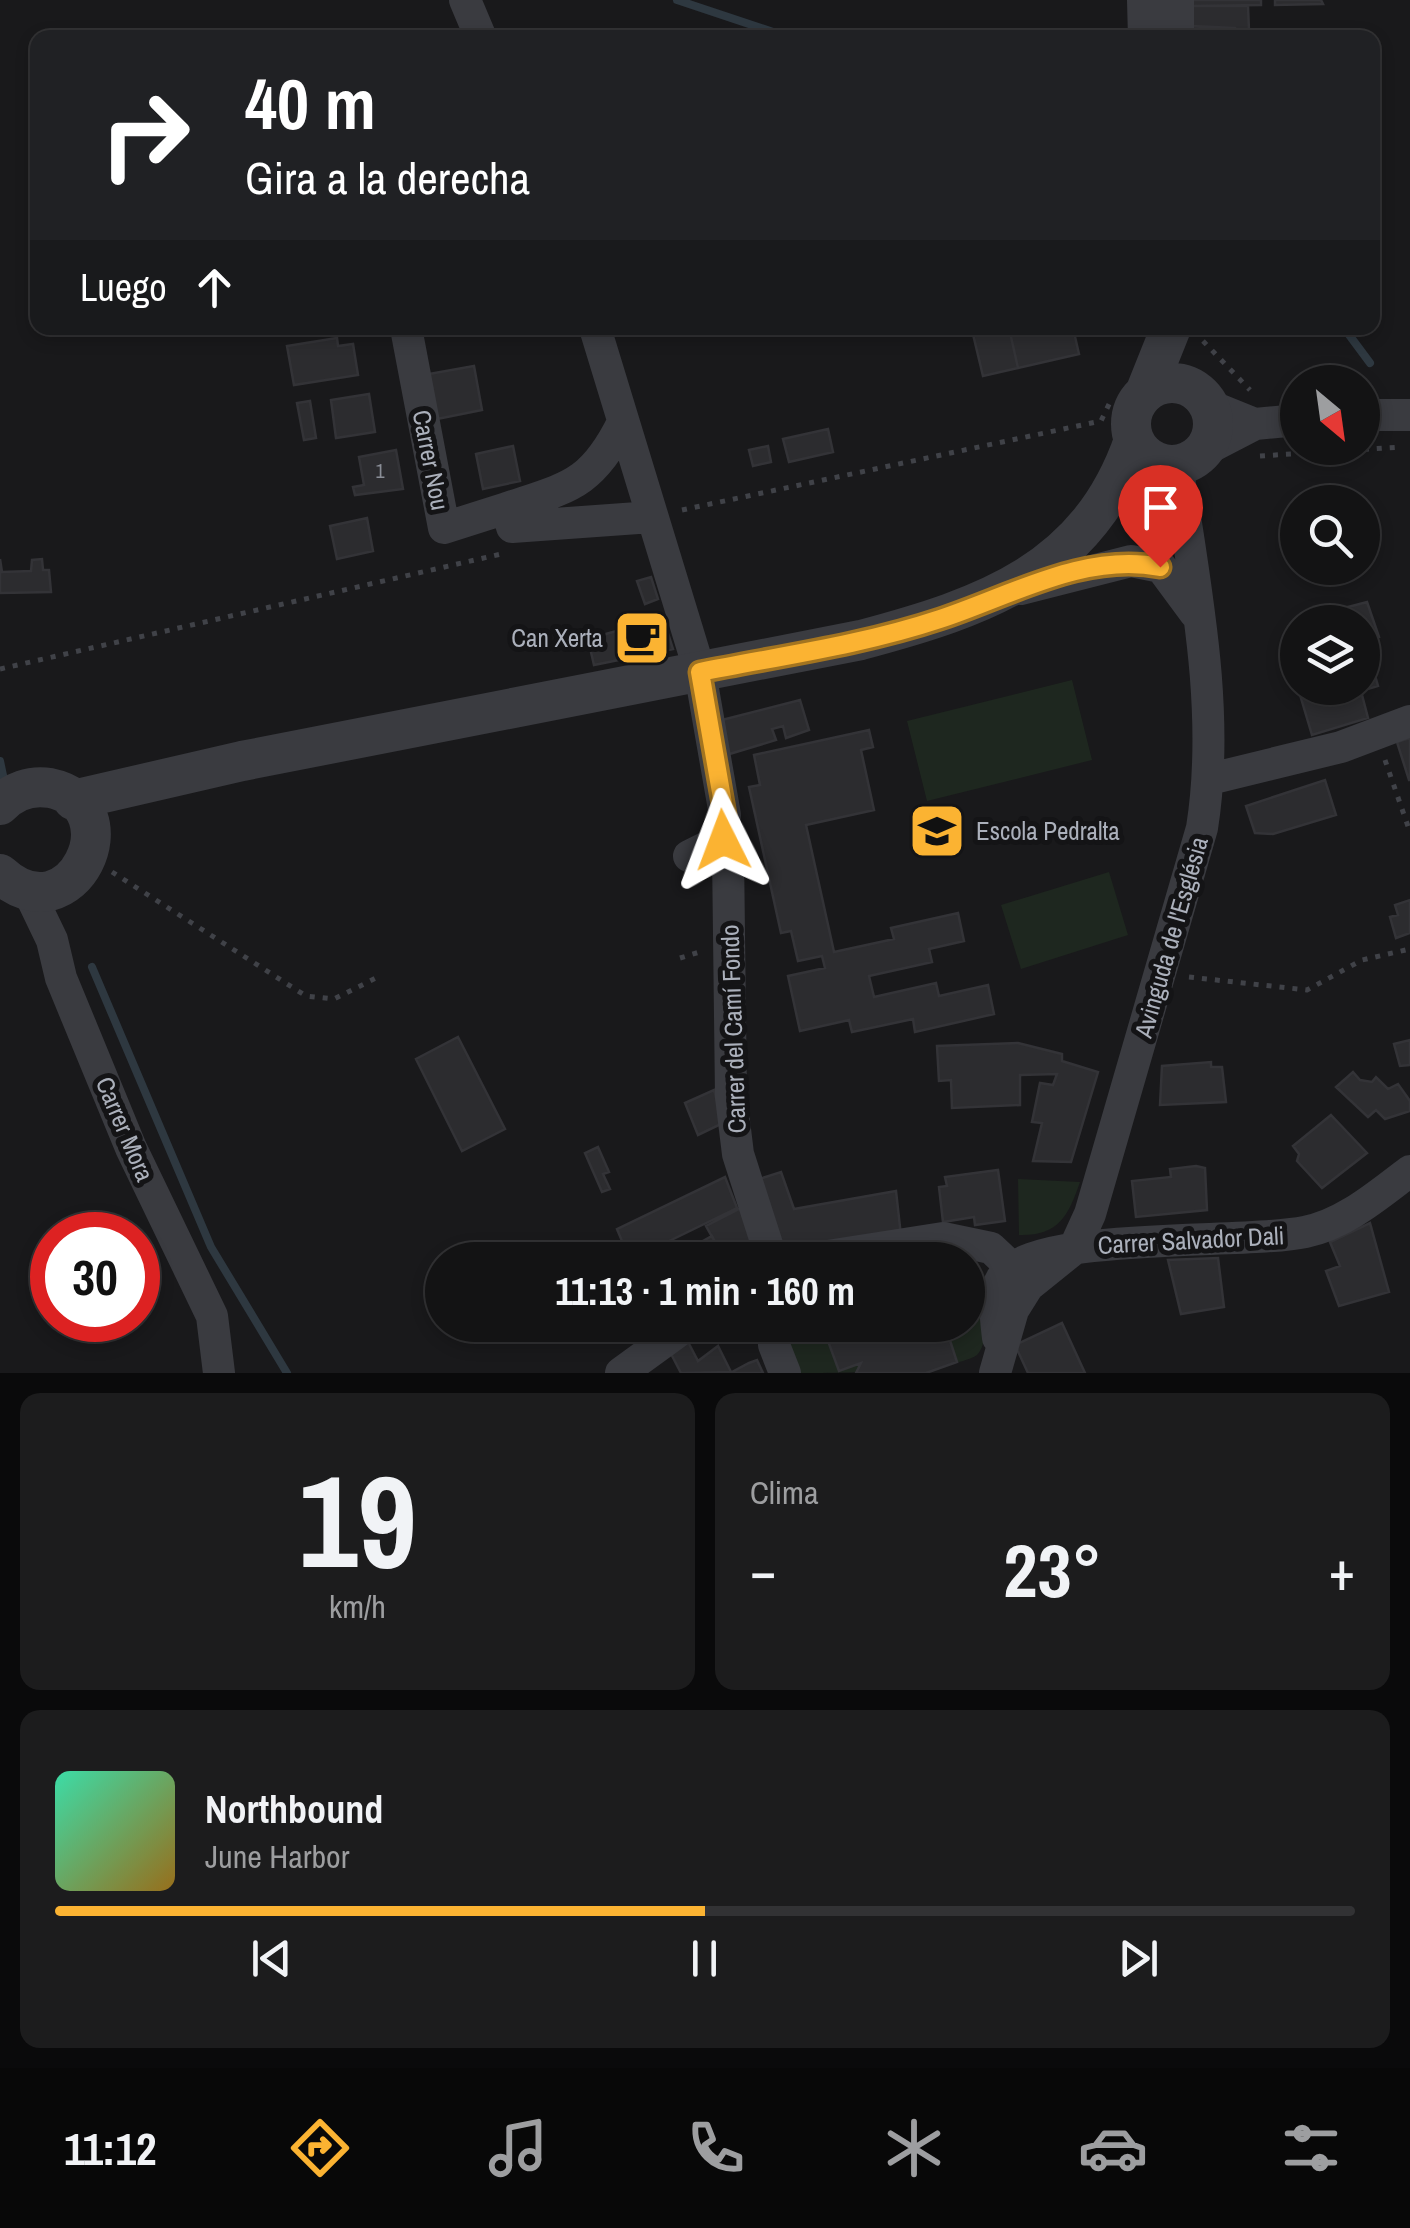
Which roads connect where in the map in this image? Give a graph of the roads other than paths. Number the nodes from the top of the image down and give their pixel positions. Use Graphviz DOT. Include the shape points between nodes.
graph roads {
  1 [pos="465,0"];
  2 [pos="1143,0"];
  3 [pos="1174,0"];
  4 [pos="478,30"];
  5 [pos="1144,30"];
  6 [pos="1174,30"];
  7 [pos="407,335"];
  8 [pos="597,335"];
  9 [pos="1169,335"];
  10 [pos="1173,335"];
  11 [pos="1145,392"];
  12 [pos="1200,396"];
  13 [pos="1380,415"];
  14 [pos="1410,415"];
  15 [pos="623,422"];
  16 [pos="1280,422"];
  17 [pos="1255,424"];
  18 [pos="1154,448"];
  19 [pos="506,508"];
  20 [pos="652,517"];
  21 [pos="1002,595"];
  22 [pos="1198,616"];
  23 [pos="700,672"];
  24 [pos="1410,721"];
  25 [pos="1210,778"];
  26 [pos="0,805"];
  27 [pos="80,843"];
  28 [pos="728,853"];
  29 [pos="690,856"];
  30 [pos="14,882"];
  31 [pos="52,940"];
  32 [pos="1410,1172"];
  33 [pos="766,1242"];
  34 [pos="917,1242"];
  35 [pos="962,1242"];
  36 [pos="985,1247"];
  37 [pos="1074,1249"];
  38 [pos="1011,1267"];
  39 [pos="664,1342"];
  40 [pos="774,1342"];
  41 [pos="996,1362"];
  42 [pos="219,1373"];
  43 [pos="621,1373"];
  44 [pos="785,1373"];
  1 -- 4 [label="street"];
  2 -- 5 [label="street"];
  3 -- 6 [label="street"];
  7 -- 19 [label="street, Carrer Nou" via="444,528"];
  8 -- 15 [label="street"];
  9 -- 11 [label="street"];
  10 -- 12 [label="street"];
  11 -- 12 [label="street" via="1168,383"];
  11 -- 18 [label="street" via="1132,414"];
  12 -- 17 [label="street"];
  12 -- 18 [label="street" via="1212,430"];
  13 -- 14 [label="street"];
  15 -- 19 [label="street" via="606,458 571,486"];
  15 -- 20 [label="street"];
  16 -- 17 [label="street"];
  17 -- 18 [label="street"];
  18 -- 21 [label="street" via="1074,540"];
  18 -- 22 [label="street, Avinguda de l'Església"];
  19 -- 20 [label="street" via="512,528"];
  20 -- 23 [label="street"];
  21 -- 22 [label="street" via="1130,561 1160,567"];
  21 -- 23 [label="street" via="940,620"];
  22 -- 25 [label="street, Avinguda de l'Església"];
  23 -- 27 [label="street" via="242,762 156,785"];
  23 -- 29 [label="street" via="725,815 723,840"];
  24 -- 25 [label="street" via="1270,767"];
  25 -- 37 [label="street, Avinguda de l'Església" via="1161,974"];
  26 -- 27 [label="street" via="20,790 39,787"];
  27 -- 30 [label="street" via="46,891"];
  27 -- 31 [label="street"];
  28 -- 33 [label="street, Carrer del Camí Fondo" via="730,1097 738,1154"];
  30 -- 31 [label="street, Carrer Mora"];
  31 -- 42 [label="street, Carrer Mora" via="60,978 131,1148 212,1316"];
  32 -- 37 [label="street, Carrer Salvador Dali" via="1354,1212 1307,1232"];
  34 -- 35 [label="street"];
  36 -- 38 [label="street"];
  37 -- 38 [label="street"];
  37 -- 41 [label="street, Avinguda de l'Església" via="1028,1286"];
  38 -- 41 [label="street, Avinguda de l'Església" via="997,1293"];
  39 -- 43 [label="street"];
  40 -- 44 [label="street"];
}
